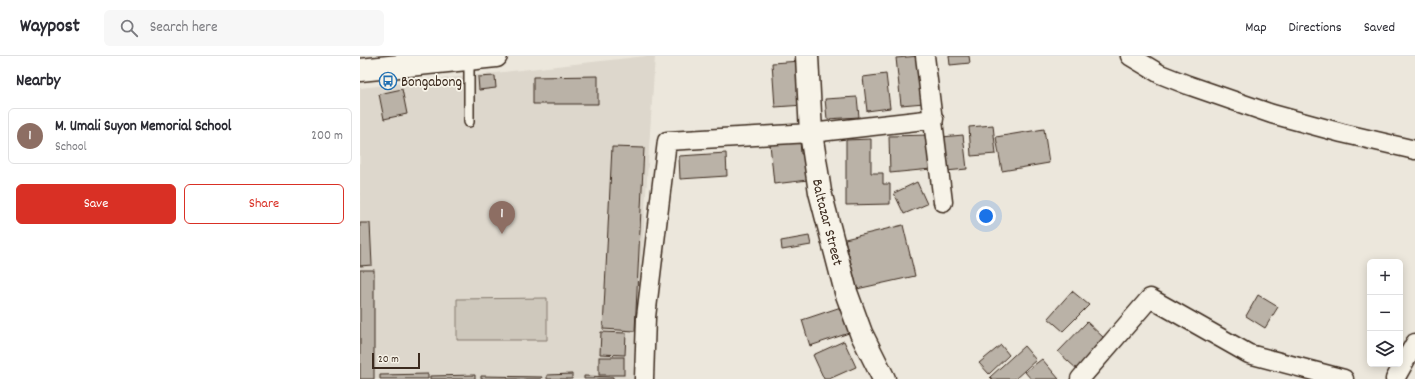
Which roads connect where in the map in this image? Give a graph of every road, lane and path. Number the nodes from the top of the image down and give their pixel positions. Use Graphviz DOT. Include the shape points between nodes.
graph roads {
  1 [pos="496,56"];
  2 [pos="807,56"];
  3 [pos="926,56"];
  4 [pos="1130,56"];
  5 [pos="469,58"];
  6 [pos="360,70"];
  7 [pos="934,119"];
  8 [pos="468,122"];
  9 [pos="811,133"];
  10 [pos="1415,150"];
  11 [pos="943,202"];
  12 [pos="1415,343"];
  13 [pos="644,379"];
  14 [pos="884,379"];
  15 [pos="1080,379"];
  16 [pos="1344,379"];
  17 [pos="1396,379"];
  1 -- 5 [label="main road"];
  2 -- 9 [label="main road, Baltazar Street"];
  3 -- 7 [label="street"];
  4 -- 10 [label="street" via="1160,74 1272,114"];
  5 -- 6 [label="main road"];
  5 -- 8 [label="lane"];
  7 -- 9 [label="street"];
  7 -- 11 [label="street"];
  9 -- 13 [label="street" via="667,142 646,317"];
  9 -- 14 [label="main road, Baltazar Street" via="820,192 846,292 861,333"];
  12 -- 17 [label="street"];
  15 -- 16 [label="street" via="1150,298 1249,354"];
}
